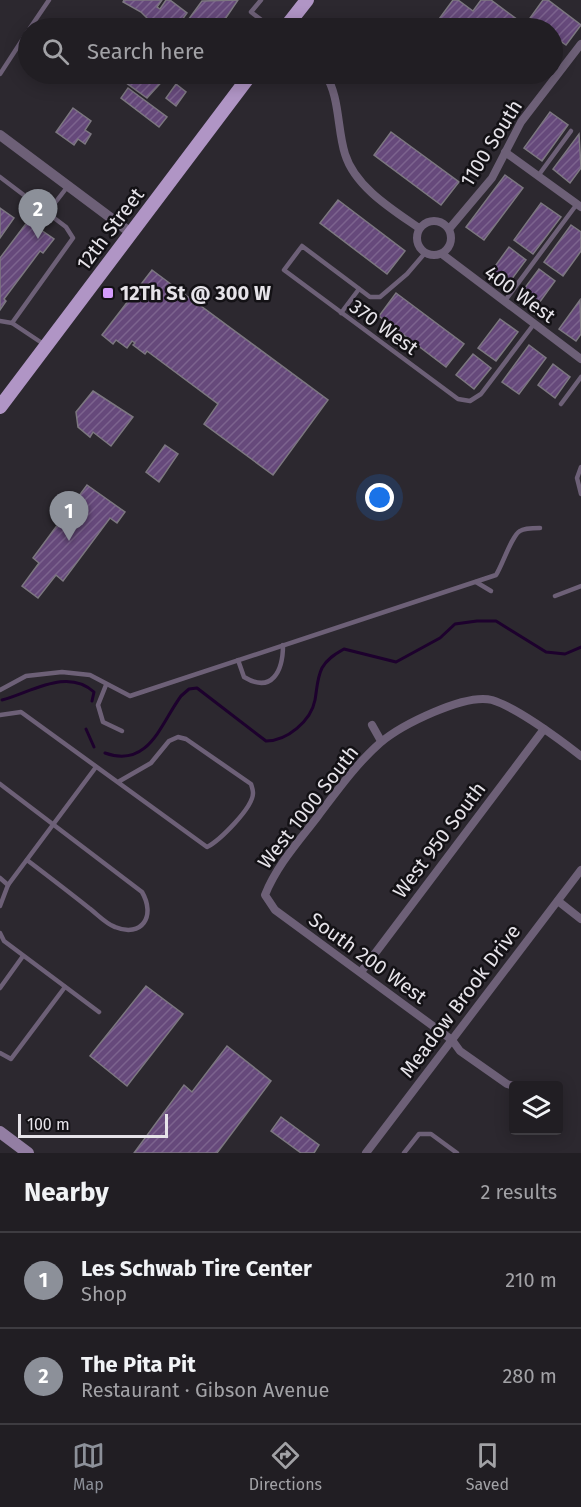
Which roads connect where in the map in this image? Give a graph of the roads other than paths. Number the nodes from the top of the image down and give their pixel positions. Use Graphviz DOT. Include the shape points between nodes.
graph roads {
  1 [pos="49,0"];
  2 [pos="261,0"];
  3 [pos="307,0"];
  4 [pos="37,18"];
  5 [pos="259,18"];
  6 [pos="293,18"];
  7 [pos="581,44"];
  8 [pos="18,47"];
  9 [pos="563,67"];
  10 [pos="0,74"];
  11 [pos="243,84"];
  12 [pos="329,84"];
  13 [pos="550,84"];
  14 [pos="571,130"];
  15 [pos="0,135"];
  16 [pos="506,152"];
  17 [pos="538,176"];
  18 [pos="0,177"];
  19 [pos="68,186"];
  20 [pos="579,206"];
  21 [pos="48,212"];
  22 [pos="419,228"];
  23 [pos="449,229"];
  24 [pos="131,233"];
  25 [pos="425,253"];
  26 [pos="441,254"];
  27 [pos="359,289"];
  28 [pos="504,302"];
  29 [pos="341,313"];
  30 [pos="0,321"];
  31 [pos="12,322"];
  32 [pos="534,324"];
  33 [pos="46,346"];
  34 [pos="580,355"];
  35 [pos="581,376"];
  36 [pos="561,404"];
  37 [pos="0,407"];
  38 [pos="581,467"];
  39 [pos="581,494"];
  40 [pos="540,528"];
  41 [pos="476,582"];
  42 [pos="581,586"];
  43 [pos="491,591"];
  44 [pos="555,596"];
  45 [pos="283,645"];
  46 [pos="238,660"];
  47 [pos="106,685"];
  48 [pos="0,690"];
  49 [pos="0,715"];
  50 [pos="372,725"];
  51 [pos="544,729"];
  52 [pos="122,731"];
  53 [pos="381,741"];
  54 [pos="581,756"];
  55 [pos="96,767"];
  56 [pos="117,782"];
  57 [pos="0,784"];
  58 [pos="53,825"];
  59 [pos="27,860"];
  60 [pos="581,870"];
  61 [pos="0,878"];
  62 [pos="8,885"];
  63 [pos="265,895"];
  64 [pos="558,901"];
  65 [pos="0,906"];
  66 [pos="581,919"];
  67 [pos="0,933"];
  68 [pos="23,956"];
  69 [pos="361,972"];
  70 [pos="64,987"];
  71 [pos="0,988"];
  72 [pos="99,1012"];
  73 [pos="452,1040"];
  74 [pos="0,1053"];
  75 [pos="509,1085"];
  76 [pos="0,1132"];
  77 [pos="28,1153"];
  78 [pos="366,1153"];
  79 [pos="404,1153"];
  80 [pos="457,1153"];
  1 -- 4 [label="lane"];
  2 -- 5 [label="lane" via="251,12"];
  3 -- 6 [label="main road"];
  7 -- 9 [label="street, 1100 South"];
  8 -- 10 [label="lane"];
  11 -- 24 [label="main road, 12th Street"];
  12 -- 22 [label="street" via="348,164 370,191"];
  13 -- 16 [label="street, 1100 South" via="521,122"];
  14 -- 17 [label="lane"];
  15 -- 19 [label="street"];
  16 -- 17 [label="street"];
  16 -- 23 [label="street, 1100 South" via="492,178"];
  17 -- 20 [label="street"];
  18 -- 21 [label="lane"];
  19 -- 21 [label="lane"];
  19 -- 24 [label="street"];
  20 -- 28 [label="lane"];
  21 -- 31 [label="lane" via="73,238"];
  22 -- 23 [label="street" via="435,221"];
  22 -- 25 [label="street" via="416,239"];
  23 -- 26 [label="street" via="451,241"];
  24 -- 33 [label="main road, 12th Street"];
  25 -- 26 [label="street"];
  25 -- 27 [label="lane" via="380,297 370,297"];
  26 -- 28 [label="street, 400 West"];
  27 -- 29 [label="lane"];
  27 -- 29 [label="lane, 370 West" via="302,246 284,270"];
  28 -- 32 [label="street, 400 West"];
  29 -- 32 [label="lane, 370 West" via="458,399 470,401 482,394"];
  30 -- 31 [label="lane"];
  31 -- 33 [label="lane"];
  32 -- 34 [label="street, 400 West"];
  33 -- 37 [label="main road, 12th Street"];
  35 -- 36 [label="lane"];
  38 -- 39 [label="lane" via="577,478"];
  40 -- 41 [label="lane" via="520,530 496,575"];
  41 -- 43 [label="lane"];
  41 -- 45 [label="lane"];
  42 -- 44 [label="lane"];
  45 -- 46 [label="lane"];
  45 -- 46 [label="lane" via="278,674 266,682 255,684 244,677"];
  46 -- 47 [label="lane" via="130,696"];
  47 -- 48 [label="lane" via="90,675 62,672 26,676"];
  47 -- 52 [label="lane" via="98,705 103,722"];
  49 -- 55 [label="lane" via="21,712"];
  50 -- 53 [label="street, West 1000 South"];
  51 -- 53 [label="street, West 1000 South" via="492,700 468,699 439,709"];
  51 -- 54 [label="street"];
  51 -- 69 [label="street, West 950 South"];
  53 -- 63 [label="street, West 1000 South" via="355,768 274,874"];
  55 -- 56 [label="lane"];
  55 -- 58 [label="lane"];
  56 -- 56 [label="lane" via="151,763 169,741 178,737 251,784 254,794 218,842 207,847"];
  57 -- 58 [label="lane"];
  58 -- 59 [label="lane"];
  58 -- 59 [label="lane" via="141,892 150,908 148,917 133,929 113,927"];
  59 -- 62 [label="lane"];
  60 -- 64 [label="street, Meadow Brook Drive"];
  61 -- 62 [label="lane"];
  62 -- 65 [label="lane"];
  63 -- 69 [label="street, South 200 West" via="275,910"];
  64 -- 66 [label="street"];
  64 -- 73 [label="street, Meadow Brook Drive"];
  67 -- 68 [label="lane"];
  68 -- 70 [label="lane"];
  68 -- 71 [label="lane"];
  69 -- 73 [label="street, South 200 West"];
  70 -- 72 [label="lane"];
  70 -- 74 [label="lane" via="11,1059"];
  73 -- 75 [label="street, South 200 West" via="460,1051"];
  73 -- 78 [label="street, Meadow Brook Drive"];
  76 -- 77 [label="main road"];
  79 -- 80 [label="lane" via="418,1134 431,1134"];
}
